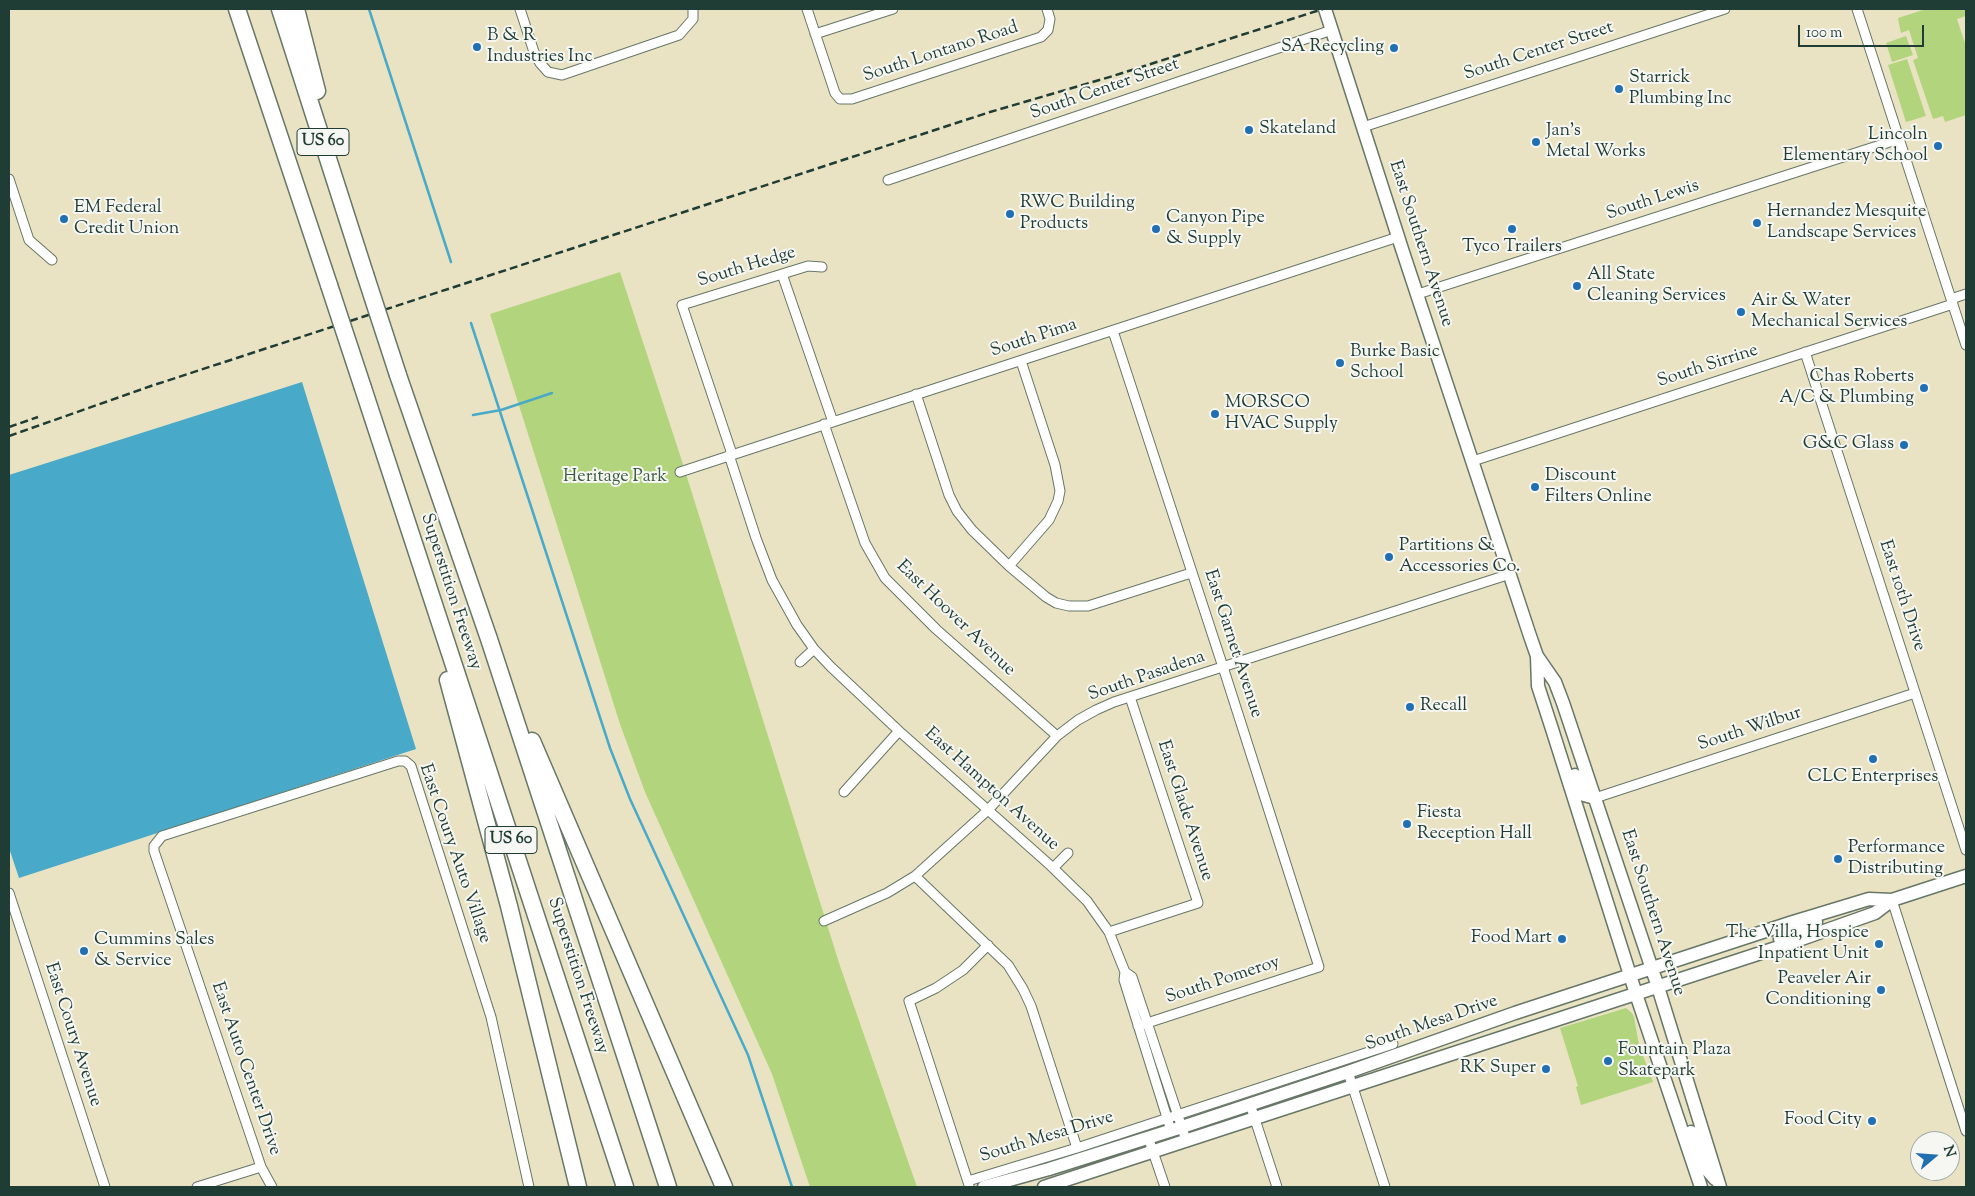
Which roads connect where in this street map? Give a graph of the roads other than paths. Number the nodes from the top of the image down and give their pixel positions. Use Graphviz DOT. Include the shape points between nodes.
graph roads {
  1 [pos="232,9"];
  2 [pos="237,9"];
  3 [pos="280,9"];
  4 [pos="296,9"];
  5 [pos="520,9"];
  6 [pos="693,9"];
  7 [pos="807,9"];
  8 [pos="893,9"];
  9 [pos="1046,9"];
  10 [pos="1325,9"];
  11 [pos="1725,9"];
  12 [pos="1857,9"];
  13 [pos="1332,30"];
  14 [pos="815,34"];
  15 [pos="253,59"];
  16 [pos="1363,127"];
  17 [pos="1899,139"];
  18 [pos="9,179"];
  19 [pos="888,180"];
  20 [pos="1398,237"];
  21 [pos="52,260"];
  22 [pos="822,267"];
  23 [pos="365,274"];
  24 [pos="782,274"];
  25 [pos="1418,294"];
  26 [pos="1966,294"];
  27 [pos="1952,301"];
  28 [pos="682,305"];
  29 [pos="1113,331"];
  30 [pos="1966,346"];
  31 [pos="1805,352"];
  32 [pos="1021,361"];
  33 [pos="916,394"];
  34 [pos="828,423"];
  35 [pos="730,455"];
  36 [pos="1473,461"];
  37 [pos="680,472"];
  38 [pos="396,492"];
  39 [pos="1009,566"];
  40 [pos="1192,572"];
  41 [pos="1510,574"];
  42 [pos="489,639"];
  43 [pos="814,649"];
  44 [pos="1537,656"];
  45 [pos="800,662"];
  46 [pos="1223,667"];
  47 [pos="1916,693"];
  48 [pos="1130,697"];
  49 [pos="1552,729"];
  50 [pos="899,731"];
  51 [pos="1057,736"];
  52 [pos="844,792"];
  53 [pos="1595,798"];
  54 [pos="988,810"];
  55 [pos="154,846"];
  56 [pos="1966,850"];
  57 [pos="1068,853"];
  58 [pos="1053,868"];
  59 [pos="915,876"];
  60 [pos="1966,876"];
  61 [pos="9,894"];
  62 [pos="1892,900"];
  63 [pos="1827,912"];
  64 [pos="824,921"];
  65 [pos="1109,932"];
  66 [pos="988,945"];
  67 [pos="1760,953"];
  68 [pos="1319,967"];
  69 [pos="1652,968"];
  70 [pos="1125,972"];
  71 [pos="1630,976"];
  72 [pos="1658,987"];
  73 [pos="1636,994"];
  74 [pos="1147,1023"];
  75 [pos="1138,1026"];
  76 [pos="1393,1044"];
  77 [pos="1348,1072"];
  78 [pos="1352,1086"];
  79 [pos="1250,1104"];
  80 [pos="1674,1108"];
  81 [pos="1255,1118"];
  82 [pos="1174,1123"];
  83 [pos="1966,1131"];
  84 [pos="1148,1137"];
  85 [pos="1181,1142"];
  86 [pos="1077,1148"];
  87 [pos="1153,1151"];
  88 [pos="261,1167"];
  89 [pos="1049,1169"];
  90 [pos="969,1184"];
  91 [pos="1720,1185"];
  92 [pos="1051,1186"];
  93 [pos="105,1187"];
  94 [pos="198,1187"];
  95 [pos="272,1187"];
  96 [pos="529,1187"];
  97 [pos="578,1187"];
  98 [pos="625,1187"];
  99 [pos="668,1187"];
  100 [pos="724,1187"];
  101 [pos="984,1187"];
  102 [pos="1165,1187"];
  103 [pos="1277,1187"];
  104 [pos="1385,1187"];
  105 [pos="1701,1187"];
  1 -- 15 [label="highway"];
  2 -- 15 [label="highway, Superstition Freeway / US 60"];
  3 -- 23 [label="highway, Superstition Freeway / US 60"];
  4 -- 23 [label="highway"];
  5 -- 6 [label="street" via="540,63 548,72 562,75 679,35 693,20"];
  7 -- 14 [label="street"];
  8 -- 14 [label="street"];
  9 -- 14 [label="street, South Lontano Road" via="1050,19 1048,30 1041,37 852,99 840,99 835,93"];
  10 -- 13 [label="main road, East Southern Avenue"];
  11 -- 16 [label="street, South Center Street"];
  12 -- 17 [label="street"];
  13 -- 16 [label="main road, East Southern Avenue"];
  13 -- 19 [label="street, South Center Street"];
  15 -- 38 [label="highway, Superstition Freeway / US 60, bridge"];
  16 -- 20 [label="main road, East Southern Avenue"];
  17 -- 25 [label="street, South Lewis"];
  17 -- 27 [label="street"];
  18 -- 21 [label="street" via="29,240"];
  20 -- 25 [label="main road, East Southern Avenue"];
  20 -- 29 [label="street, South Pima"];
  22 -- 24 [label="street, South Hedge" via="808,266"];
  23 -- 42 [label="highway, Superstition Freeway / US 60, bridge"];
  24 -- 28 [label="street, South Hedge"];
  24 -- 34 [label="street, East Hoover Avenue"];
  25 -- 36 [label="main road, East Southern Avenue"];
  26 -- 27 [label="street, South Sirrine"];
  27 -- 30 [label="street"];
  27 -- 31 [label="street, South Sirrine"];
  28 -- 35 [label="street, East Hampton Avenue"];
  29 -- 32 [label="street, South Pima"];
  29 -- 40 [label="street, East Garnet Avenue"];
  31 -- 36 [label="street, South Sirrine"];
  31 -- 47 [label="street, East 10th Drive"];
  32 -- 33 [label="street, South Pima"];
  32 -- 39 [label="street" via="1055,465 1060,491 1049,520"];
  33 -- 34 [label="street, South Pima"];
  33 -- 39 [label="street" via="949,495 972,530"];
  34 -- 35 [label="street, South Pima"];
  34 -- 51 [label="street, East Hoover Avenue" via="859,530 885,578 936,629"];
  35 -- 37 [label="street, South Pima"];
  35 -- 43 [label="street, East Hampton Avenue" via="772,580"];
  36 -- 41 [label="main road, East Southern Avenue"];
  38 -- 97 [label="highway" via="509,906"];
  38 -- 98 [label="highway, Superstition Freeway / US 60"];
  39 -- 40 [label="street" via="1046,597 1056,603 1077,607"];
  40 -- 46 [label="street, East Garnet Avenue"];
  41 -- 44 [label="main road, East Southern Avenue"];
  41 -- 46 [label="street, South Pasadena"];
  42 -- 99 [label="highway, Superstition Freeway / US 60"];
  42 -- 100 [label="highway"];
  43 -- 45 [label="street"];
  43 -- 50 [label="street, East Hampton Avenue"];
  44 -- 49 [label="main road, East Southern Avenue" via="1538,686"];
  44 -- 53 [label="main road, East Southern Avenue" via="1555,682"];
  46 -- 48 [label="street, South Pasadena"];
  46 -- 68 [label="street, East Garnet Avenue"];
  47 -- 53 [label="street, South Wilbur"];
  47 -- 56 [label="street, East 10th Drive"];
  48 -- 51 [label="street, South Pasadena" via="1096,710"];
  48 -- 65 [label="street, East Glade Avenue" via="1198,903"];
  49 -- 53 [label="main road" via="1561,738 1584,795"];
  49 -- 71 [label="main road, East Southern Avenue"];
  50 -- 52 [label="street"];
  50 -- 54 [label="street, East Hampton Avenue"];
  51 -- 54 [label="street, South Pasadena"];
  53 -- 69 [label="main road, East Southern Avenue"];
  54 -- 58 [label="street, East Hampton Avenue"];
  54 -- 59 [label="street, South Pasadena"];
  55 -- 88 [label="street, East Auto Center Drive"];
  55 -- 96 [label="street, East Coury Auto Village" via="162,836 398,761 405,761 411,766 491,1017"];
  57 -- 58 [label="street"];
  58 -- 65 [label="street, East Hampton Avenue" via="1087,901"];
  59 -- 64 [label="street, South Pasadena" via="887,893"];
  59 -- 66 [label="street"];
  60 -- 62 [label="main road, South Mesa Drive"];
  61 -- 93 [label="street, East Coury Avenue"];
  62 -- 63 [label="main road, South Mesa Drive" via="1869,898"];
  62 -- 67 [label="main road, South Mesa Drive" via="1875,913"];
  62 -- 83 [label="street"];
  63 -- 67 [label="main road" via="1817,922 1772,942"];
  63 -- 69 [label="main road, South Mesa Drive"];
  65 -- 70 [label="street, East Hampton Avenue"];
  66 -- 86 [label="street" via="1008,965 1031,1006"];
  66 -- 90 [label="street" via="963,970 909,1001"];
  67 -- 72 [label="main road, South Mesa Drive"];
  68 -- 74 [label="street, South Pomeroy"];
  69 -- 71 [label="main road, South Mesa Drive"];
  69 -- 72 [label="main road, East Southern Avenue"];
  70 -- 74 [label="street, East Hampton Avenue" via="1132,977"];
  70 -- 75 [label="street, East Hampton Avenue" via="1124,980"];
  71 -- 73 [label="main road, East Southern Avenue"];
  71 -- 77 [label="main road, South Mesa Drive"];
  72 -- 73 [label="main road, South Mesa Drive"];
  72 -- 91 [label="main road, East Southern Avenue"];
  73 -- 78 [label="main road, South Mesa Drive"];
  73 -- 80 [label="main road, East Southern Avenue"];
  74 -- 75 [label="street, South Pomeroy"];
  74 -- 82 [label="street, East Hampton Avenue"];
  75 -- 82 [label="street, East Hampton Avenue"];
  76 -- 82 [label="street, South Mesa Drive"];
  77 -- 78 [label="street"];
  77 -- 79 [label="main road, South Mesa Drive"];
  78 -- 81 [label="main road, South Mesa Drive"];
  78 -- 104 [label="street"];
  79 -- 81 [label="street"];
  79 -- 82 [label="main road, South Mesa Drive"];
  80 -- 91 [label="main road" via="1683,1116 1704,1165"];
  80 -- 105 [label="main road, East Southern Avenue"];
  81 -- 85 [label="main road, South Mesa Drive"];
  81 -- 103 [label="street"];
  82 -- 84 [label="main road, South Mesa Drive"];
  82 -- 85 [label="street, East Hampton Avenue"];
  82 -- 86 [label="street, South Mesa Drive"];
  84 -- 87 [label="street"];
  84 -- 89 [label="main road, South Mesa Drive"];
  85 -- 87 [label="main road, South Mesa Drive"];
  86 -- 90 [label="street, South Mesa Drive"];
  87 -- 92 [label="main road, South Mesa Drive"];
  87 -- 102 [label="street"];
  88 -- 94 [label="street"];
  88 -- 95 [label="street, East Auto Center Drive"];
  89 -- 92 [label="street"];
  89 -- 101 [label="main road, South Mesa Drive"];
}
